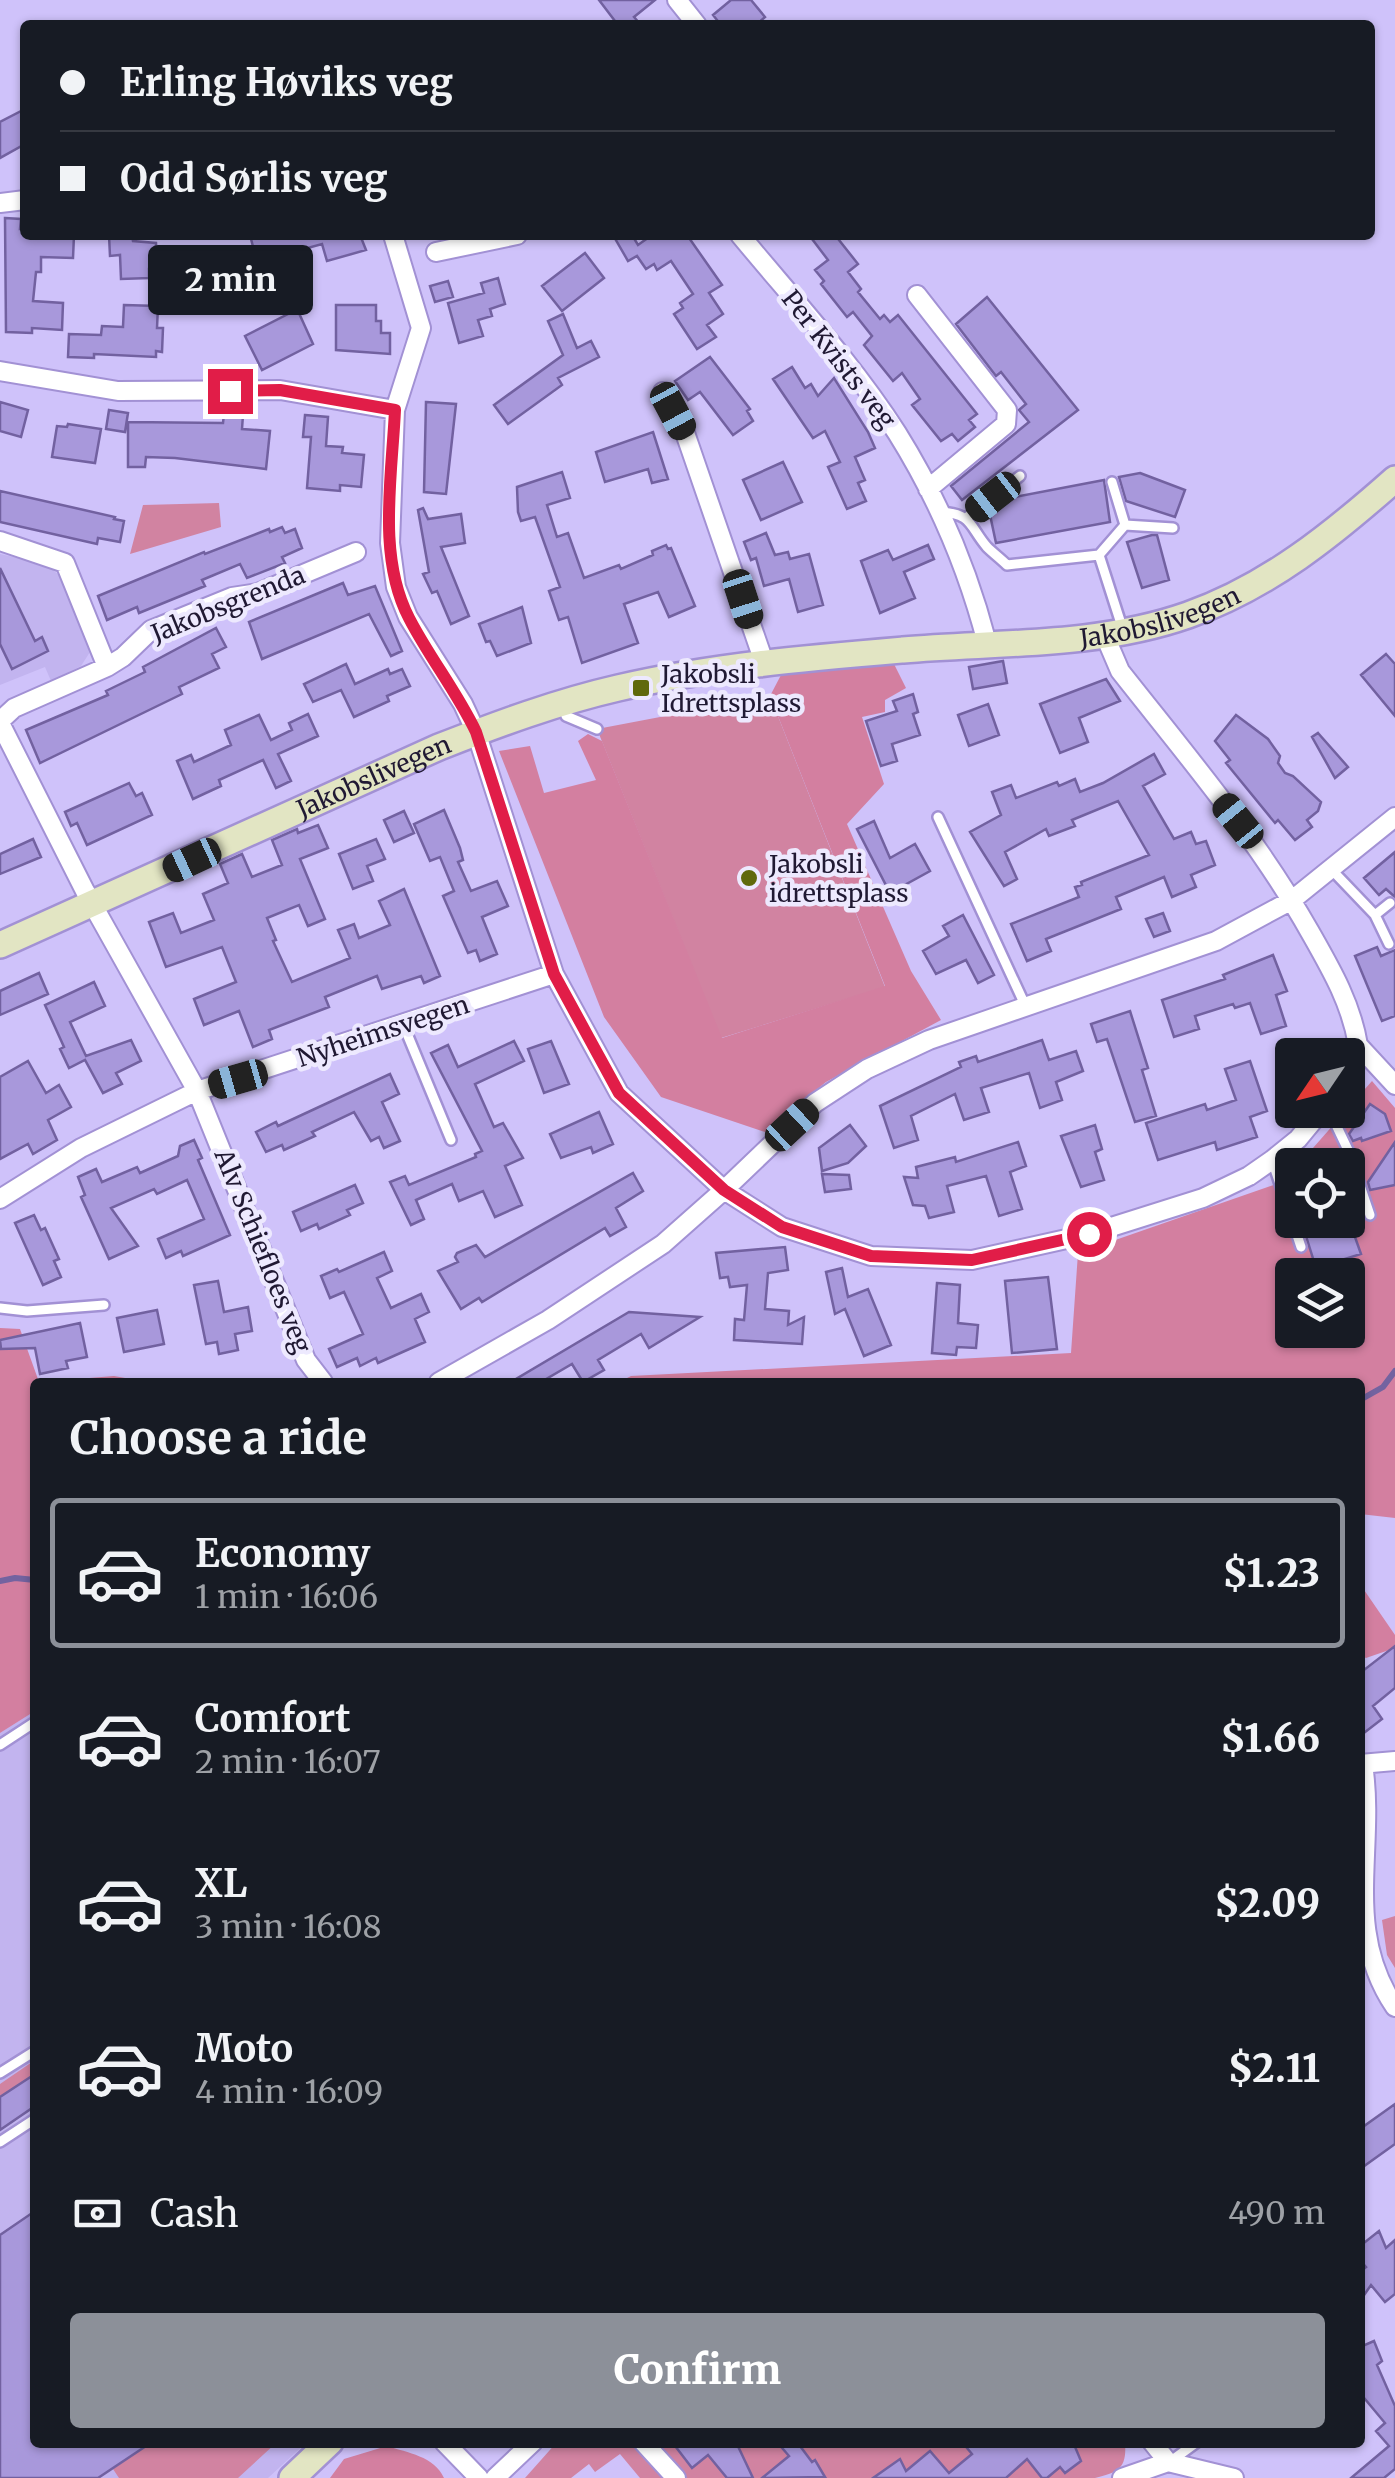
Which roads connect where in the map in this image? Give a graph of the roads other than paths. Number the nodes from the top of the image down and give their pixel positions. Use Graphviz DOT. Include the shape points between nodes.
graph roads {
  1 [pos="677,0"];
  2 [pos="693,20"];
  3 [pos="394,240"];
  4 [pos="493,240"];
  5 [pos="744,240"];
  6 [pos="436,252"];
  7 [pos="916,295"];
  8 [pos="0,370"];
  9 [pos="663,392"];
  10 [pos="395,410"];
  11 [pos="1020,476"];
  12 [pos="1395,479"];
  13 [pos="1112,482"];
  14 [pos="928,489"];
  15 [pos="940,512"];
  16 [pos="966,518"];
  17 [pos="1124,526"];
  18 [pos="1173,528"];
  19 [pos="0,541"];
  20 [pos="356,552"];
  21 [pos="1099,556"];
  22 [pos="1114,634"];
  23 [pos="987,644"];
  24 [pos="764,662"];
  25 [pos="106,667"];
  26 [pos="562,703"];
  27 [pos="0,722"];
  28 [pos="597,729"];
  29 [pos="476,732"];
  30 [pos="938,817"];
  31 [pos="1395,817"];
  32 [pos="1331,869"];
  33 [pos="1292,900"];
  34 [pos="1390,903"];
  35 [pos="93,905"];
  36 [pos="1375,915"];
  37 [pos="1389,944"];
  38 [pos="0,945"];
  39 [pos="554,974"];
  40 [pos="1026,1006"];
  41 [pos="402,1024"];
  42 [pos="1357,1038"];
  43 [pos="1365,1052"];
  44 [pos="1395,1084"];
  45 [pos="197,1090"];
  46 [pos="1309,1128"];
  47 [pos="1336,1128"];
  48 [pos="451,1140"];
  49 [pos="1272,1160"];
  50 [pos="724,1190"];
  51 [pos="0,1199"];
  52 [pos="1370,1215"];
  53 [pos="1301,1246"];
  54 [pos="104,1304"];
  55 [pos="0,1308"];
  56 [pos="320,1378"];
  57 [pos="446,1378"];
  58 [pos="30,1725"];
  59 [pos="0,1746"];
  60 [pos="1395,1761"];
  61 [pos="1365,1764"];
  62 [pos="1365,1786"];
  63 [pos="1365,1868"];
  64 [pos="1365,1932"];
  65 [pos="1395,2007"];
  66 [pos="30,2053"];
  67 [pos="0,2074"];
  68 [pos="30,2122"];
  69 [pos="0,2142"];
  70 [pos="324,2448"];
  71 [pos="450,2448"];
  72 [pos="527,2448"];
  73 [pos="648,2448"];
  74 [pos="1157,2448"];
  75 [pos="1189,2448"];
  76 [pos="1168,2462"];
  77 [pos="292,2478"];
  78 [pos="479,2478"];
  79 [pos="495,2478"];
  80 [pos="676,2478"];
  81 [pos="1122,2478"];
  82 [pos="1234,2478"];
  1 -- 2 [label="street"];
  3 -- 10 [label="street" via="421,328"];
  4 -- 6 [label="street"];
  5 -- 14 [label="street, Per Kvists veg" via="870,394"];
  7 -- 14 [label="street" via="1007,410 1006,424"];
  8 -- 10 [label="street" via="118,390 280,390"];
  9 -- 24 [label="street" via="684,430"];
  10 -- 29 [label="street" via="390,543 396,587"];
  11 -- 16 [label="lane"];
  12 -- 22 [label="street, Jakobslivegen" via="1339,528 1251,587 1188,615"];
  13 -- 17 [label="lane"];
  14 -- 15 [label="street, Per Kvists veg"];
  15 -- 16 [label="lane"];
  15 -- 23 [label="street, Per Kvists veg"];
  16 -- 21 [label="lane" via="1007,564"];
  17 -- 18 [label="lane"];
  17 -- 21 [label="lane"];
  19 -- 25 [label="street" via="65,563"];
  20 -- 25 [label="street, Jakobsgrenda" via="151,630"];
  21 -- 22 [label="lane"];
  22 -- 23 [label="street, Jakobslivegen"];
  22 -- 33 [label="street" via="1120,671"];
  23 -- 24 [label="street, Jakobslivegen"];
  24 -- 26 [label="street, Jakobslivegen"];
  25 -- 27 [label="street, Jakobsgrenda" via="14,708"];
  26 -- 28 [label="lane" via="566,716"];
  26 -- 29 [label="street, Jakobslivegen"];
  27 -- 35 [label="street, Jakobsgrenda"];
  29 -- 35 [label="street, Jakobslivegen"];
  29 -- 39 [label="street"];
  30 -- 40 [label="lane"];
  31 -- 32 [label="street"];
  32 -- 33 [label="street"];
  32 -- 36 [label="lane"];
  33 -- 40 [label="street" via="1216,941"];
  33 -- 42 [label="street" via="1336,978"];
  34 -- 36 [label="lane"];
  35 -- 38 [label="street, Jakobslivegen"];
  35 -- 45 [label="street, Alv Schiefloes veg"];
  36 -- 37 [label="lane"];
  39 -- 41 [label="street, Nyheimsvegen"];
  39 -- 50 [label="street" via="619,1093"];
  40 -- 50 [label="street" via="867,1069 815,1104"];
  41 -- 45 [label="street, Nyheimsvegen"];
  41 -- 48 [label="lane"];
  43 -- 44 [label="street"];
  45 -- 51 [label="street, Nyheimsvegen" via="81,1148"];
  45 -- 56 [label="street, Alv Schiefloes veg" via="306,1360"];
  46 -- 49 [label="street"];
  47 -- 52 [label="lane"];
  49 -- 50 [label="street" via="1203,1198 1089,1234 972,1260 871,1256 782,1227"];
  49 -- 53 [label="lane"];
  50 -- 57 [label="street" via="608,1282"];
  54 -- 55 [label="lane" via="27,1312"];
  58 -- 59 [label="lane"];
  60 -- 61 [label="street"];
  62 -- 63 [label="street"];
  64 -- 65 [label="street"];
  66 -- 67 [label="lane"];
  68 -- 69 [label="lane"];
  70 -- 77 [label="street"];
  71 -- 78 [label="street"];
  72 -- 79 [label="street"];
  73 -- 80 [label="street"];
  74 -- 76 [label="street"];
  75 -- 76 [label="lane"];
  76 -- 81 [label="street"];
  76 -- 82 [label="street"];
}
